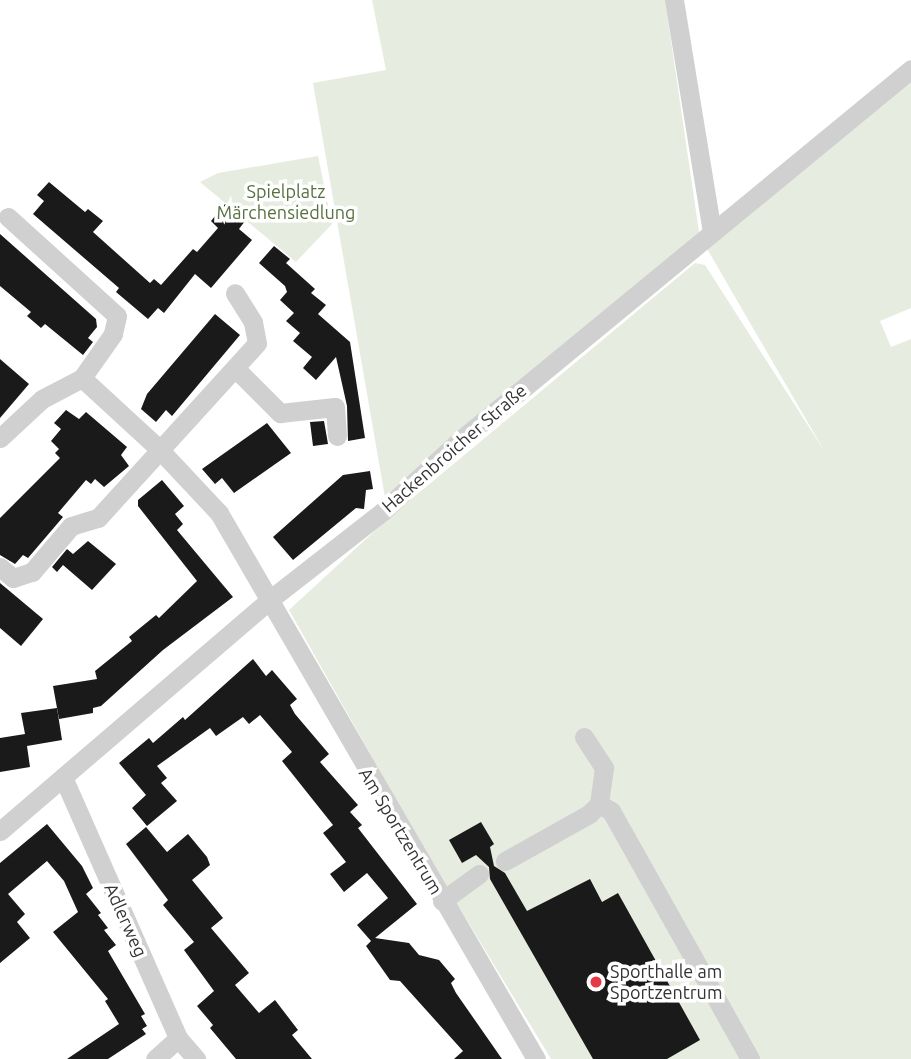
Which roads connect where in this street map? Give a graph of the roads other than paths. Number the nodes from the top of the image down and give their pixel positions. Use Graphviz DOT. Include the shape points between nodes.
graph roads {
  1 [pos="674,0"];
  2 [pos="911,69"];
  3 [pos="8,217"];
  4 [pos="712,230"];
  5 [pos="235,293"];
  6 [pos="235,368"];
  7 [pos="82,379"];
  8 [pos="337,436"];
  9 [pos="0,438"];
  10 [pos="158,448"];
  11 [pos="0,567"];
  12 [pos="268,601"];
  13 [pos="584,737"];
  14 [pos="63,777"];
  15 [pos="599,804"];
  16 [pos="0,831"];
  17 [pos="505,861"];
  18 [pos="479,874"];
  19 [pos="442,901"];
  20 [pos="178,1038"];
  21 [pos="155,1059"];
  22 [pos="196,1059"];
  23 [pos="536,1059"];
  24 [pos="750,1059"];
  1 -- 4 [label="street"];
  2 -- 4 [label="street, Hackenbroicher Straße"];
  3 -- 7 [label="street" via="117,316 113,334"];
  4 -- 12 [label="street, Hackenbroicher Straße" via="459,440 383,511"];
  5 -- 6 [label="street" via="253,323 257,343"];
  6 -- 8 [label="street" via="280,413 335,407"];
  6 -- 10 [label="street"];
  7 -- 9 [label="street" via="42,399"];
  7 -- 10 [label="street, Am Sportzentrum"];
  10 -- 11 [label="street" via="98,518 71,526 32,572 13,578"];
  10 -- 12 [label="street, Am Sportzentrum" via="219,513"];
  12 -- 14 [label="street, Hackenbroicher Straße"];
  12 -- 19 [label="street, Am Sportzentrum"];
  13 -- 15 [label="street" via="604,768"];
  14 -- 16 [label="street, Hackenbroicher Straße"];
  14 -- 20 [label="street, Adlerweg"];
  15 -- 17 [label="street"];
  15 -- 24 [label="street" via="611,811"];
  18 -- 19 [label="street"];
  19 -- 23 [label="street, Am Sportzentrum"];
  20 -- 21 [label="street"];
  20 -- 22 [label="street, Adlerweg"];
}
